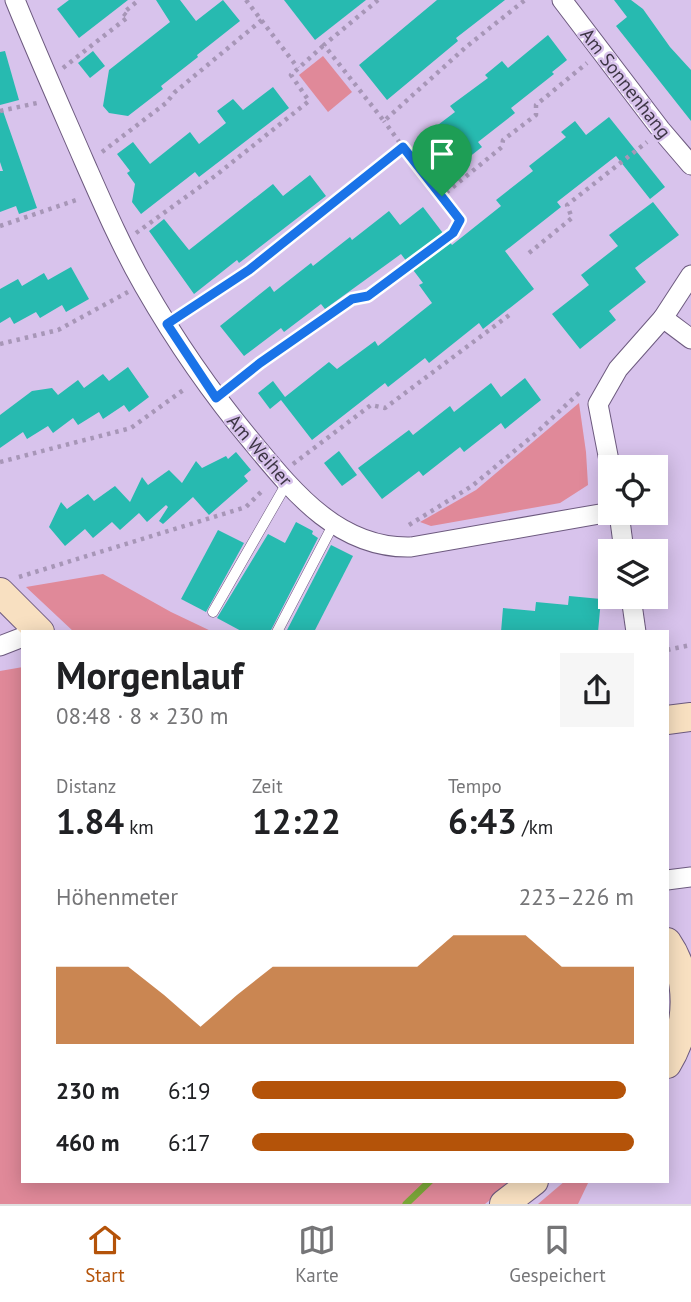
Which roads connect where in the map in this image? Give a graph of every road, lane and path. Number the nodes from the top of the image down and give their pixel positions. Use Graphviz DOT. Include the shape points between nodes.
graph roads {
  1 [pos="15,0"];
  2 [pos="139,0"];
  3 [pos="246,0"];
  4 [pos="378,0"];
  5 [pos="525,0"];
  6 [pos="562,0"];
  7 [pos="263,19"];
  8 [pos="324,46"];
  9 [pos="601,52"];
  10 [pos="298,68"];
  11 [pos="48,79"];
  12 [pos="56,98"];
  13 [pos="0,111"];
  14 [pos="384,121"];
  15 [pos="662,130"];
  16 [pos="403,147"];
  17 [pos="86,165"];
  18 [pos="691,165"];
  19 [pos="97,193"];
  20 [pos="442,196"];
  21 [pos="0,226"];
  22 [pos="122,243"];
  23 [pos="529,253"];
  24 [pos="691,275"];
  25 [pos="142,284"];
  26 [pos="512,313"];
  27 [pos="663,318"];
  28 [pos="167,324"];
  29 [pos="691,339"];
  30 [pos="0,344"];
  31 [pos="201,377"];
  32 [pos="585,387"];
  33 [pos="216,398"];
  34 [pos="608,455"];
  35 [pos="0,463"];
  36 [pos="283,479"];
  37 [pos="598,514"];
  38 [pos="333,525"];
  39 [pos="391,548"];
  40 [pos="5,586"];
  41 [pos="633,609"];
  42 [pos="213,612"];
  43 [pos="32,630"];
  44 [pos="278,630"];
  45 [pos="636,630"];
  46 [pos="21,638"];
  47 [pos="691,645"];
  48 [pos="0,646"];
  49 [pos="669,650"];
  50 [pos="691,717"];
  51 [pos="669,720"];
  52 [pos="691,877"];
  53 [pos="669,880"];
  54 [pos="669,946"];
  55 [pos="669,1060"];
  56 [pos="531,1183"];
  57 [pos="504,1204"];
  1 -- 11 [label="street, Am Weiher"];
  2 -- 11 [label="path" via="123,13 128,17"];
  3 -- 7 [label="path"];
  4 -- 8 [label="path"];
  5 -- 14 [label="path"];
  6 -- 9 [label="street, Am Sonnenhang"];
  7 -- 10 [label="path"];
  7 -- 17 [label="path"];
  8 -- 10 [label="path"];
  8 -- 14 [label="path"];
  9 -- 15 [label="street, Am Sonnenhang"];
  9 -- 20 [label="path" via="536,105 536,115"];
  10 -- 22 [label="path" via="291,75 309,101"];
  11 -- 12 [label="street, Am Weiher"];
  12 -- 13 [label="path"];
  12 -- 17 [label="street, Am Weiher"];
  14 -- 16 [label="path"];
  15 -- 18 [label="street, Am Sonnenhang"];
  15 -- 23 [label="path" via="567,205 572,218"];
  16 -- 20 [label="path"];
  16 -- 28 [label="path" via="249,270"];
  17 -- 19 [label="street, Am Weiher"];
  19 -- 21 [label="path"];
  19 -- 22 [label="street, Am Weiher"];
  20 -- 33 [label="path" via="460,220 453,233 368,296 352,299 260,363"];
  22 -- 25 [label="street, Am Weiher"];
  24 -- 27 [label="street"];
  25 -- 28 [label="street, Am Weiher"];
  25 -- 30 [label="path" via="58,330"];
  26 -- 36 [label="path" via="385,408 371,405"];
  27 -- 29 [label="street"];
  27 -- 34 [label="street" via="618,369 598,404"];
  28 -- 31 [label="street, Am Weiher"];
  31 -- 33 [label="street, Am Weiher"];
  31 -- 35 [label="path" via="131,428"];
  32 -- 39 [label="path" via="472,485 404,528"];
  33 -- 36 [label="street, Am Weiher"];
  36 -- 38 [label="street, Am Weiher"];
  36 -- 40 [label="path" via="246,506"];
  36 -- 42 [label="lane"];
  37 -- 39 [label="street, Am Weiher"];
  38 -- 39 [label="street, Am Weiher" via="363,541"];
  38 -- 44 [label="lane"];
  40 -- 43 [label="main road"];
  41 -- 45 [label="street"];
  46 -- 48 [label="street"];
  47 -- 49 [label="path"];
  50 -- 51 [label="main road"];
  52 -- 53 [label="street"];
  54 -- 55 [label="main road" via="681,968 687,1007"];
  56 -- 57 [label="main road"];
}
